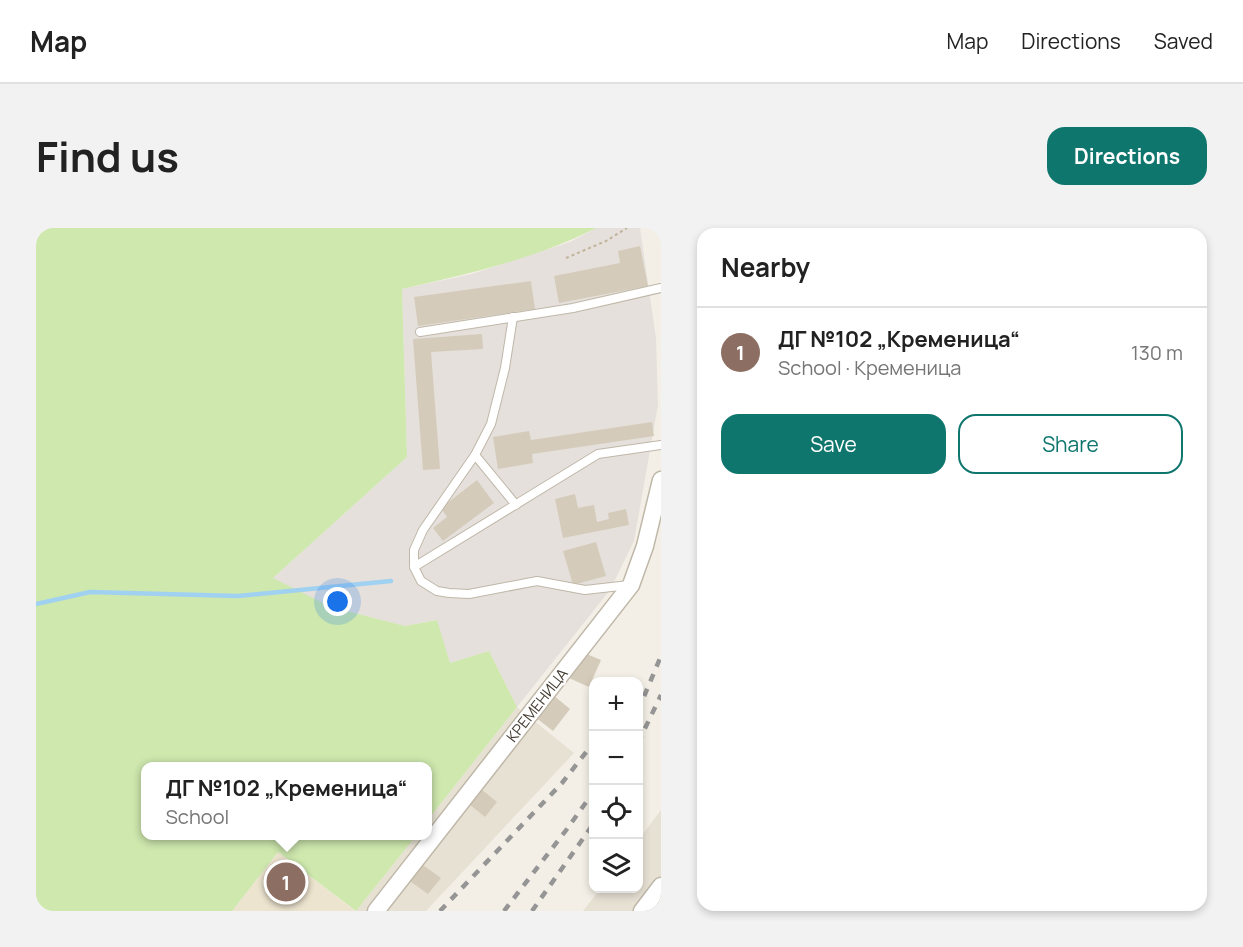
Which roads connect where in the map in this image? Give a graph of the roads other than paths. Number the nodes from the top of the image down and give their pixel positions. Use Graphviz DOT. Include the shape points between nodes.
graph roads {
  1 [pos="661,288"];
  2 [pos="513,317"];
  3 [pos="420,332"];
  4 [pos="661,445"];
  5 [pos="475,455"];
  6 [pos="661,480"];
  7 [pos="516,505"];
  8 [pos="414,567"];
  9 [pos="631,585"];
  10 [pos="432,839"];
  11 [pos="432,840"];
  12 [pos="661,886"];
  13 [pos="376,911"];
  14 [pos="642,911"];
  1 -- 2 [label="lane"];
  2 -- 3 [label="lane"];
  2 -- 5 [label="lane" via="491,424"];
  4 -- 7 [label="lane" via="598,454"];
  5 -- 7 [label="lane"];
  5 -- 8 [label="lane" via="423,530 414,550"];
  6 -- 9 [label="street, КРЕМЕНИЦА"];
  7 -- 8 [label="lane"];
  8 -- 9 [label="lane" via="421,581 449,593 469,594 537,581 585,590"];
  9 -- 10 [label="street, КРЕМЕНИЦА"];
  11 -- 13 [label="street, КРЕМЕНИЦА"];
  12 -- 14 [label="street"];
}
